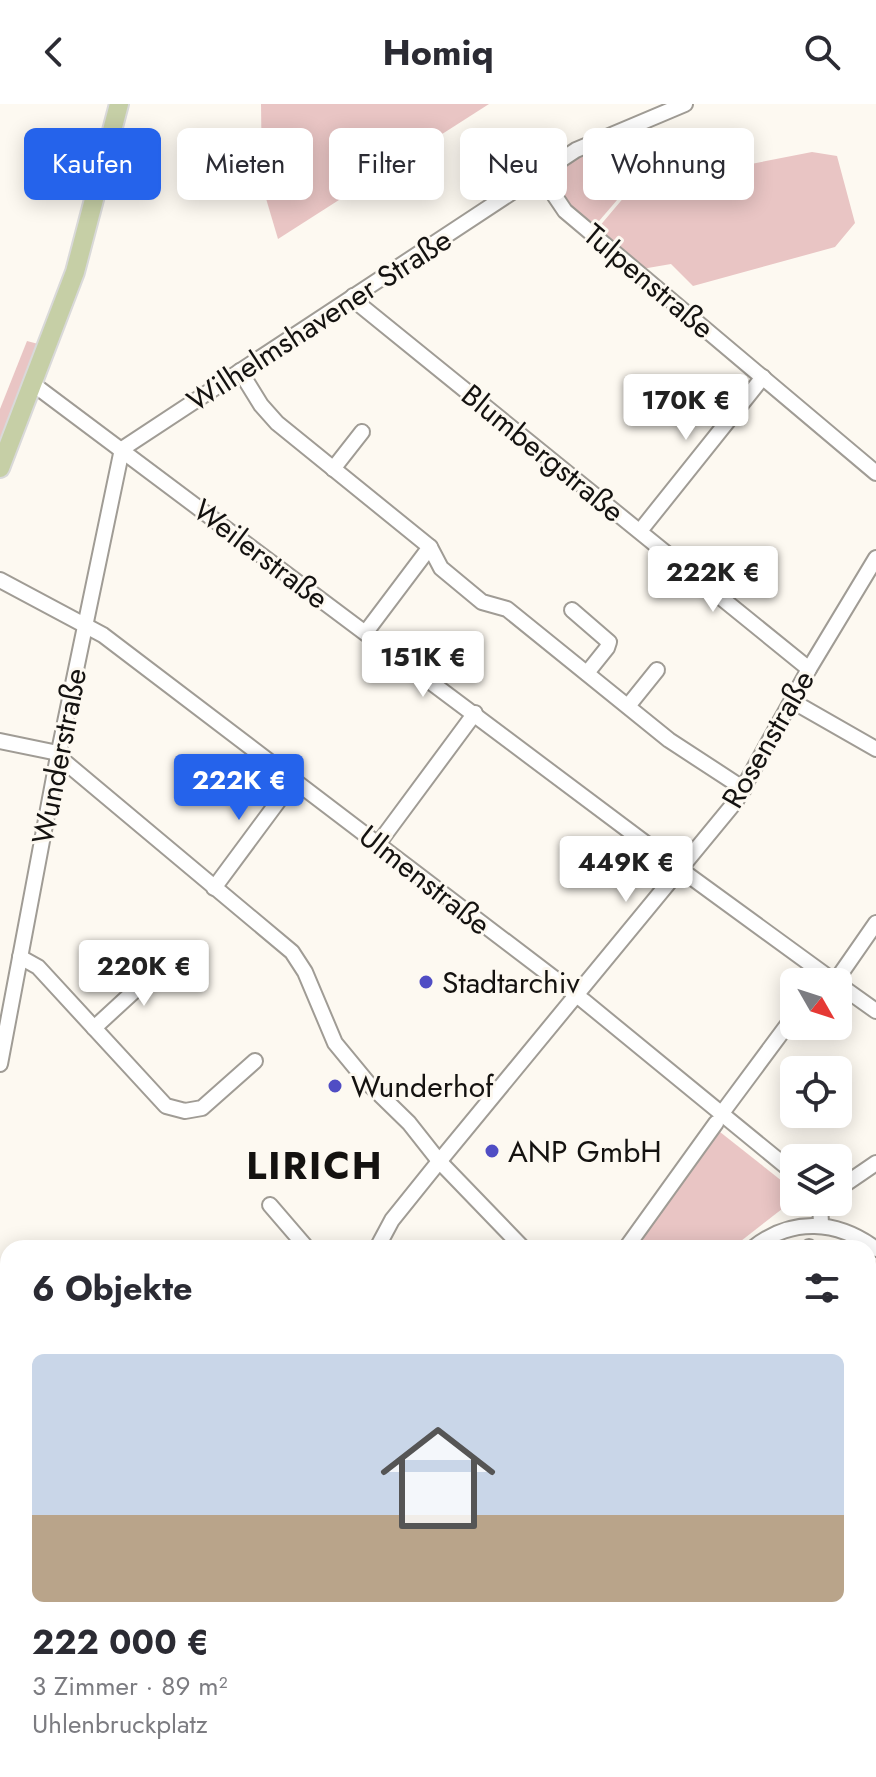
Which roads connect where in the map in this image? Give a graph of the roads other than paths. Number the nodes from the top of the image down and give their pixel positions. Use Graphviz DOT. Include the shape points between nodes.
graph roads {
  1 [pos="119,104"];
  2 [pos="685,104"];
  3 [pos="567,157"];
  4 [pos="500,200"];
  5 [pos="558,200"];
  6 [pos="353,296"];
  7 [pos="240,371"];
  8 [pos="763,377"];
  9 [pos="33,384"];
  10 [pos="362,432"];
  11 [pos="122,449"];
  12 [pos="0,468"];
  13 [pos="333,469"];
  14 [pos="876,473"];
  15 [pos="640,531"];
  16 [pos="430,547"];
  17 [pos="876,558"];
  18 [pos="0,580"];
  19 [pos="572,610"];
  20 [pos="85,624"];
  21 [pos="366,632"];
  22 [pos="809,669"];
  23 [pos="657,670"];
  24 [pos="587,673"];
  25 [pos="792,701"];
  26 [pos="628,706"];
  27 [pos="475,713"];
  28 [pos="0,741"];
  29 [pos="876,749"];
  30 [pos="58,756"];
  31 [pos="294,780"];
  32 [pos="744,789"];
  33 [pos="378,844"];
  34 [pos="680,869"];
  35 [pos="214,888"];
  36 [pos="876,923"];
  37 [pos="20,957"];
  38 [pos="168,960"];
  39 [pos="813,968"];
  40 [pos="840,968"];
  41 [pos="852,995"];
  42 [pos="576,996"];
  43 [pos="876,1011"];
  44 [pos="94,1028"];
  45 [pos="780,1035"];
  46 [pos="255,1061"];
  47 [pos="0,1064"];
  48 [pos="719,1118"];
  49 [pos="439,1161"];
  50 [pos="780,1163"];
  51 [pos="876,1163"];
  52 [pos="852,1179"];
  53 [pos="270,1205"];
  54 [pos="821,1216"];
  55 [pos="821,1224"];
  56 [pos="300,1240"];
  57 [pos="381,1240"];
  58 [pos="515,1240"];
  59 [pos="632,1240"];
  60 [pos="767,1240"];
  61 [pos="862,1240"];
  1 -- 9 [label="main road" via="75,272"];
  2 -- 3 [label="street, Wilhelmshavener Straße"];
  4 -- 6 [label="street, Wilhelmshavener Straße"];
  5 -- 8 [label="street, Tulpenstraße"];
  6 -- 7 [label="street, Wilhelmshavener Straße"];
  6 -- 15 [label="street, Blumbergstraße"];
  7 -- 11 [label="street, Wilhelmshavener Straße"];
  7 -- 13 [label="street" via="272,418"];
  8 -- 14 [label="street, Tulpenstraße"];
  8 -- 15 [label="street"];
  9 -- 11 [label="street, Weilerstraße"];
  9 -- 12 [label="main road"];
  10 -- 13 [label="street"];
  11 -- 20 [label="street, Wunderstraße"];
  11 -- 21 [label="street, Weilerstraße"];
  13 -- 16 [label="street"];
  15 -- 22 [label="street, Blumbergstraße"];
  16 -- 21 [label="street"];
  16 -- 24 [label="street" via="441,568 482,602 507,609"];
  17 -- 22 [label="street, Rosenstraße"];
  18 -- 20 [label="street, Ulmenstraße"];
  19 -- 24 [label="street" via="609,642"];
  20 -- 30 [label="street, Wunderstraße"];
  20 -- 31 [label="street, Ulmenstraße"];
  21 -- 27 [label="street, Weilerstraße"];
  22 -- 25 [label="street, Rosenstraße"];
  23 -- 26 [label="street"];
  24 -- 26 [label="street"];
  25 -- 29 [label="street"];
  25 -- 32 [label="street, Rosenstraße"];
  26 -- 32 [label="street"];
  27 -- 33 [label="street"];
  27 -- 34 [label="street, Weilerstraße"];
  28 -- 30 [label="street"];
  30 -- 35 [label="street"];
  30 -- 37 [label="street, Wunderstraße"];
  31 -- 33 [label="street, Ulmenstraße"];
  31 -- 35 [label="street"];
  32 -- 34 [label="street, Rosenstraße"];
  33 -- 42 [label="street, Ulmenstraße"];
  34 -- 39 [label="street, Weilerstraße"];
  34 -- 42 [label="street, Rosenstraße"];
  35 -- 49 [label="street" via="296,957 335,1043"];
  36 -- 40 [label="street"];
  37 -- 44 [label="street" via="38,967"];
  37 -- 47 [label="street, Wunderstraße"];
  38 -- 44 [label="street"];
  41 -- 43 [label="street, Weilerstraße"];
  42 -- 48 [label="street, Ulmenstraße"];
  42 -- 49 [label="street, Rosenstraße"];
  44 -- 46 [label="street" via="166,1106 185,1111 202,1108"];
  45 -- 48 [label="street"];
  48 -- 50 [label="street, Ulmenstraße"];
  48 -- 59 [label="street"];
  49 -- 57 [label="street, Rosenstraße"];
  49 -- 58 [label="street"];
  51 -- 52 [label="street"];
  53 -- 56 [label="street"];
  54 -- 55 [label="street"];
  55 -- 60 [label="street" via="802,1225"];
  55 -- 61 [label="street"];
}
